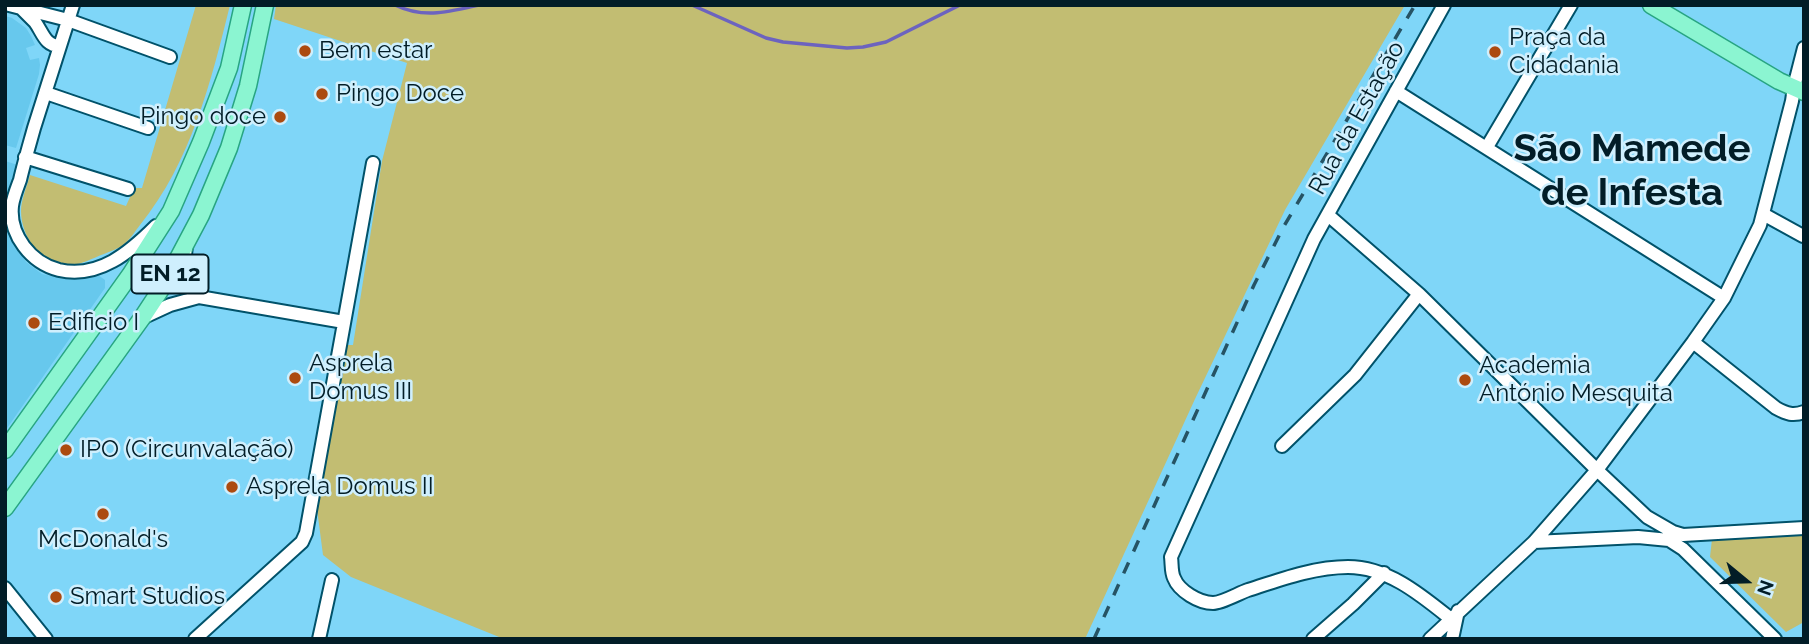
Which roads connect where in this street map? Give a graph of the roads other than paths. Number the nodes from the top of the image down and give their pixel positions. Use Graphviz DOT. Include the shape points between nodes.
graph roads {
  1 [pos="73,5"];
  2 [pos="243,5"];
  3 [pos="265,5"];
  4 [pos="1444,5"];
  5 [pos="1571,5"];
  6 [pos="1651,5"];
  7 [pos="15,7"];
  8 [pos="68,20"];
  9 [pos="45,38"];
  10 [pos="60,46"];
  11 [pos="1804,48"];
  12 [pos="170,57"];
  13 [pos="52,73"];
  14 [pos="1799,89"];
  15 [pos="1396,90"];
  16 [pos="46,93"];
  17 [pos="148,128"];
  18 [pos="1488,147"];
  19 [pos="25,157"];
  20 [pos="373,163"];
  21 [pos="128,189"];
  22 [pos="172,211"];
  23 [pos="1763,214"];
  24 [pos="1328,215"];
  25 [pos="1803,236"];
  26 [pos="186,243"];
  27 [pos="1419,293"];
  28 [pos="200,297"];
  29 [pos="1724,298"];
  30 [pos="142,318"];
  31 [pos="344,322"];
  32 [pos="1693,342"];
  33 [pos="1804,412"];
  34 [pos="1282,446"];
  35 [pos="5,450"];
  36 [pos="1597,470"];
  37 [pos="5,508"];
  38 [pos="1647,517"];
  39 [pos="1804,528"];
  40 [pos="1696,535"];
  41 [pos="1671,536"];
  42 [pos="1639,537"];
  43 [pos="1534,542"];
  44 [pos="1690,556"];
  45 [pos="1384,573"];
  46 [pos="332,580"];
  47 [pos="5,588"];
  48 [pos="1455,615"];
  49 [pos="46,639"];
  50 [pos="195,639"];
  51 [pos="319,639"];
  52 [pos="1313,639"];
  53 [pos="1430,639"];
  54 [pos="1452,639"];
  55 [pos="1775,639"];
  1 -- 8 [label="street"];
  2 -- 22 [label="main road, EN 12" via="229,68"];
  3 -- 26 [label="main road, EN 12" via="229,148"];
  4 -- 15 [label="street, Rua da Estação"];
  5 -- 18 [label="street"];
  6 -- 14 [label="main road"];
  7 -- 8 [label="street"];
  7 -- 9 [label="street" via="35,22"];
  8 -- 10 [label="street"];
  8 -- 12 [label="street"];
  9 -- 10 [label="street" via="52,46"];
  9 -- 13 [label="street"];
  10 -- 13 [label="street"];
  11 -- 14 [label="street"];
  13 -- 16 [label="street"];
  14 -- 23 [label="street"];
  15 -- 18 [label="street"];
  15 -- 24 [label="street, Rua da Estação"];
  16 -- 17 [label="street"];
  16 -- 19 [label="street"];
  18 -- 29 [label="street"];
  19 -- 21 [label="street"];
  19 -- 22 [label="street" via="12,207 14,224 22,246 51,268 86,271 109,264"];
  20 -- 31 [label="street"];
  22 -- 35 [label="main road, EN 12"];
  23 -- 25 [label="street"];
  23 -- 29 [label="street"];
  24 -- 27 [label="street"];
  24 -- 45 [label="street, Rua da Estação" via="1171,557 1173,576 1185,592 1214,604 1315,571 1349,566"];
  26 -- 28 [label="street" via="187,279"];
  26 -- 30 [label="main road, EN 12"];
  27 -- 34 [label="street" via="1355,374"];
  27 -- 36 [label="street"];
  28 -- 30 [label="street"];
  28 -- 31 [label="street"];
  29 -- 32 [label="street"];
  30 -- 37 [label="main road, EN 12"];
  31 -- 50 [label="street" via="302,542"];
  32 -- 33 [label="street" via="1785,414"];
  32 -- 36 [label="street"];
  36 -- 38 [label="street"];
  36 -- 43 [label="street"];
  38 -- 41 [label="street"];
  38 -- 42 [label="street"];
  39 -- 40 [label="street"];
  40 -- 41 [label="street"];
  40 -- 44 [label="street"];
  41 -- 42 [label="street"];
  41 -- 44 [label="street"];
  42 -- 43 [label="street"];
  43 -- 48 [label="street"];
  44 -- 55 [label="street"];
  45 -- 48 [label="street"];
  45 -- 52 [label="street"];
  46 -- 51 [label="street"];
  47 -- 49 [label="street"];
  48 -- 53 [label="street"];
  48 -- 54 [label="street"];
}
